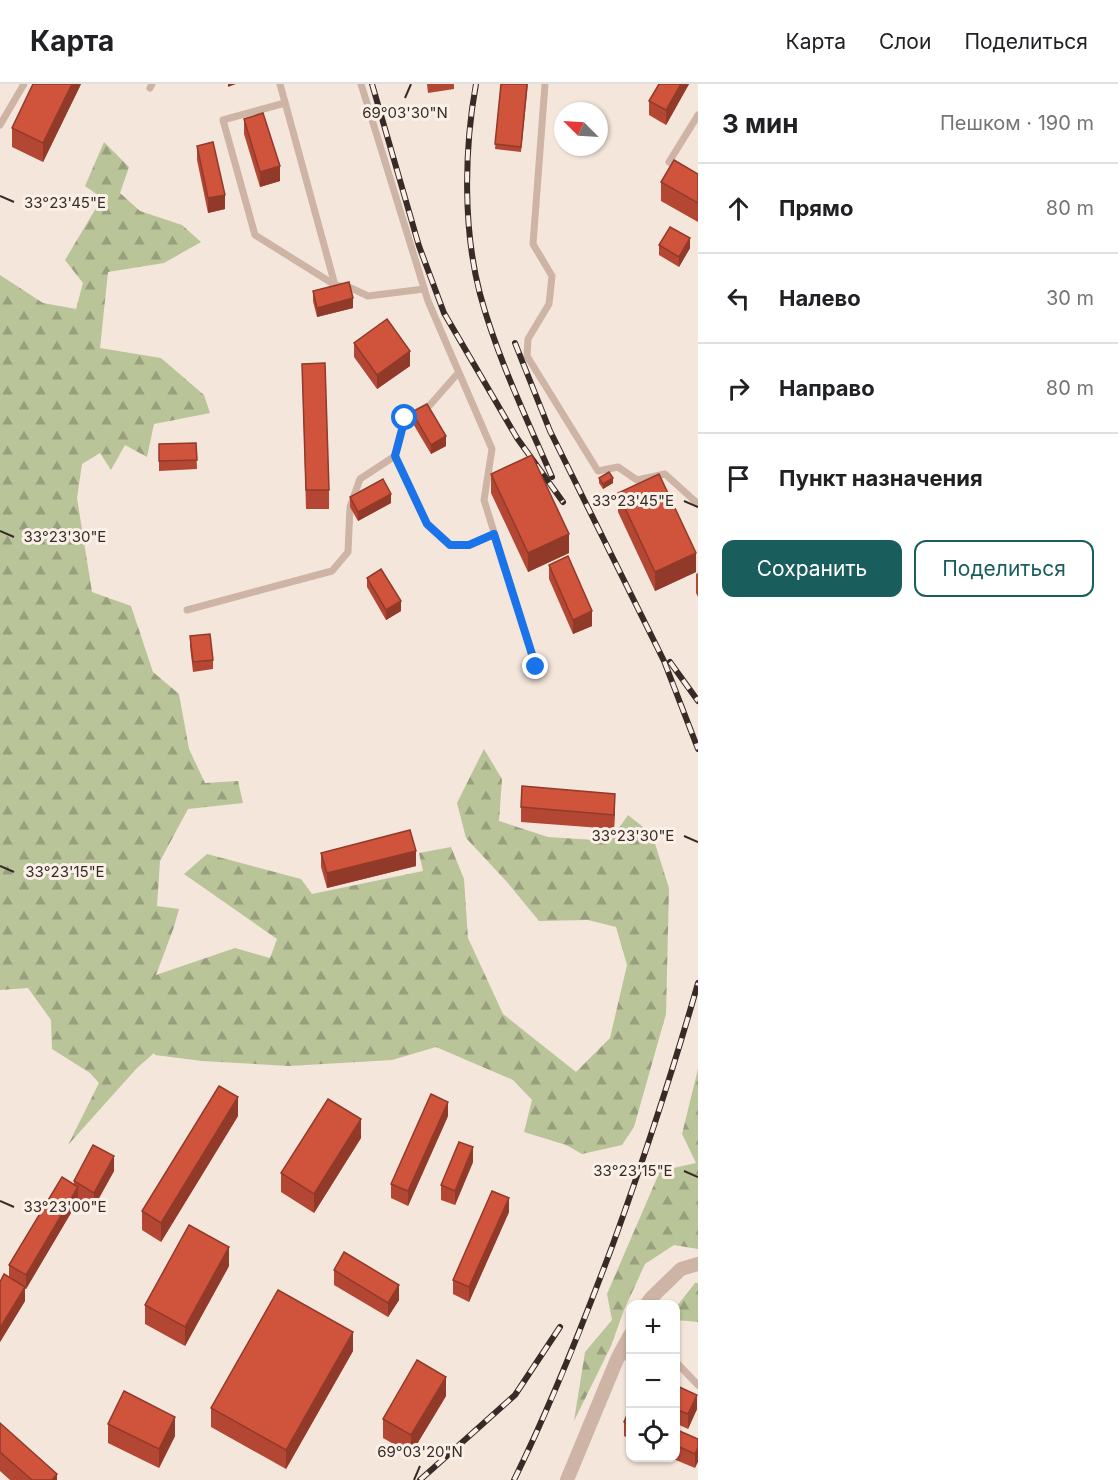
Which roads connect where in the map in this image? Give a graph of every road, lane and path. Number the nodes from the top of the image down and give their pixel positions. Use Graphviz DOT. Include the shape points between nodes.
graph roads {
  1 [pos="24,84"];
  2 [pos="280,84"];
  3 [pos="361,84"];
  4 [pos="545,84"];
  5 [pos="285,103"];
  6 [pos="698,115"];
  7 [pos="0,125"];
  8 [pos="688,174"];
  9 [pos="335,285"];
  10 [pos="424,289"];
  11 [pos="458,373"];
  12 [pos="395,456"];
  13 [pos="698,504"];
  14 [pos="494,534"];
  15 [pos="187,610"];
  16 [pos="536,667"];
  17 [pos="698,1264"];
  18 [pos="650,1300"];
  19 [pos="624,1357"];
  20 [pos="680,1367"];
  21 [pos="698,1385"];
  22 [pos="567,1480"];
  1 -- 7 [label="lane"];
  2 -- 5 [label="lane"];
  3 -- 10 [label="lane"];
  4 -- 13 [label="lane" via="533,244 552,276 549,304 528,339 527,356 597,471 618,467 637,480 665,474"];
  5 -- 9 [label="lane"];
  5 -- 9 [label="lane" via="223,120 226,132 255,235"];
  6 -- 8 [label="lane" via="669,162"];
  9 -- 10 [label="lane" via="368,296"];
  10 -- 11 [label="lane"];
  11 -- 12 [label="lane" via="430,405 405,418"];
  11 -- 14 [label="lane" via="492,449 484,500"];
  12 -- 14 [label="lane" via="427,524 450,545 469,545"];
  12 -- 15 [label="lane" via="360,479 350,507 348,552 332,571"];
  14 -- 16 [label="lane"];
  17 -- 18 [label="street" via="681,1269"];
  19 -- 22 [label="street"];
  20 -- 21 [label="lane"];
}
